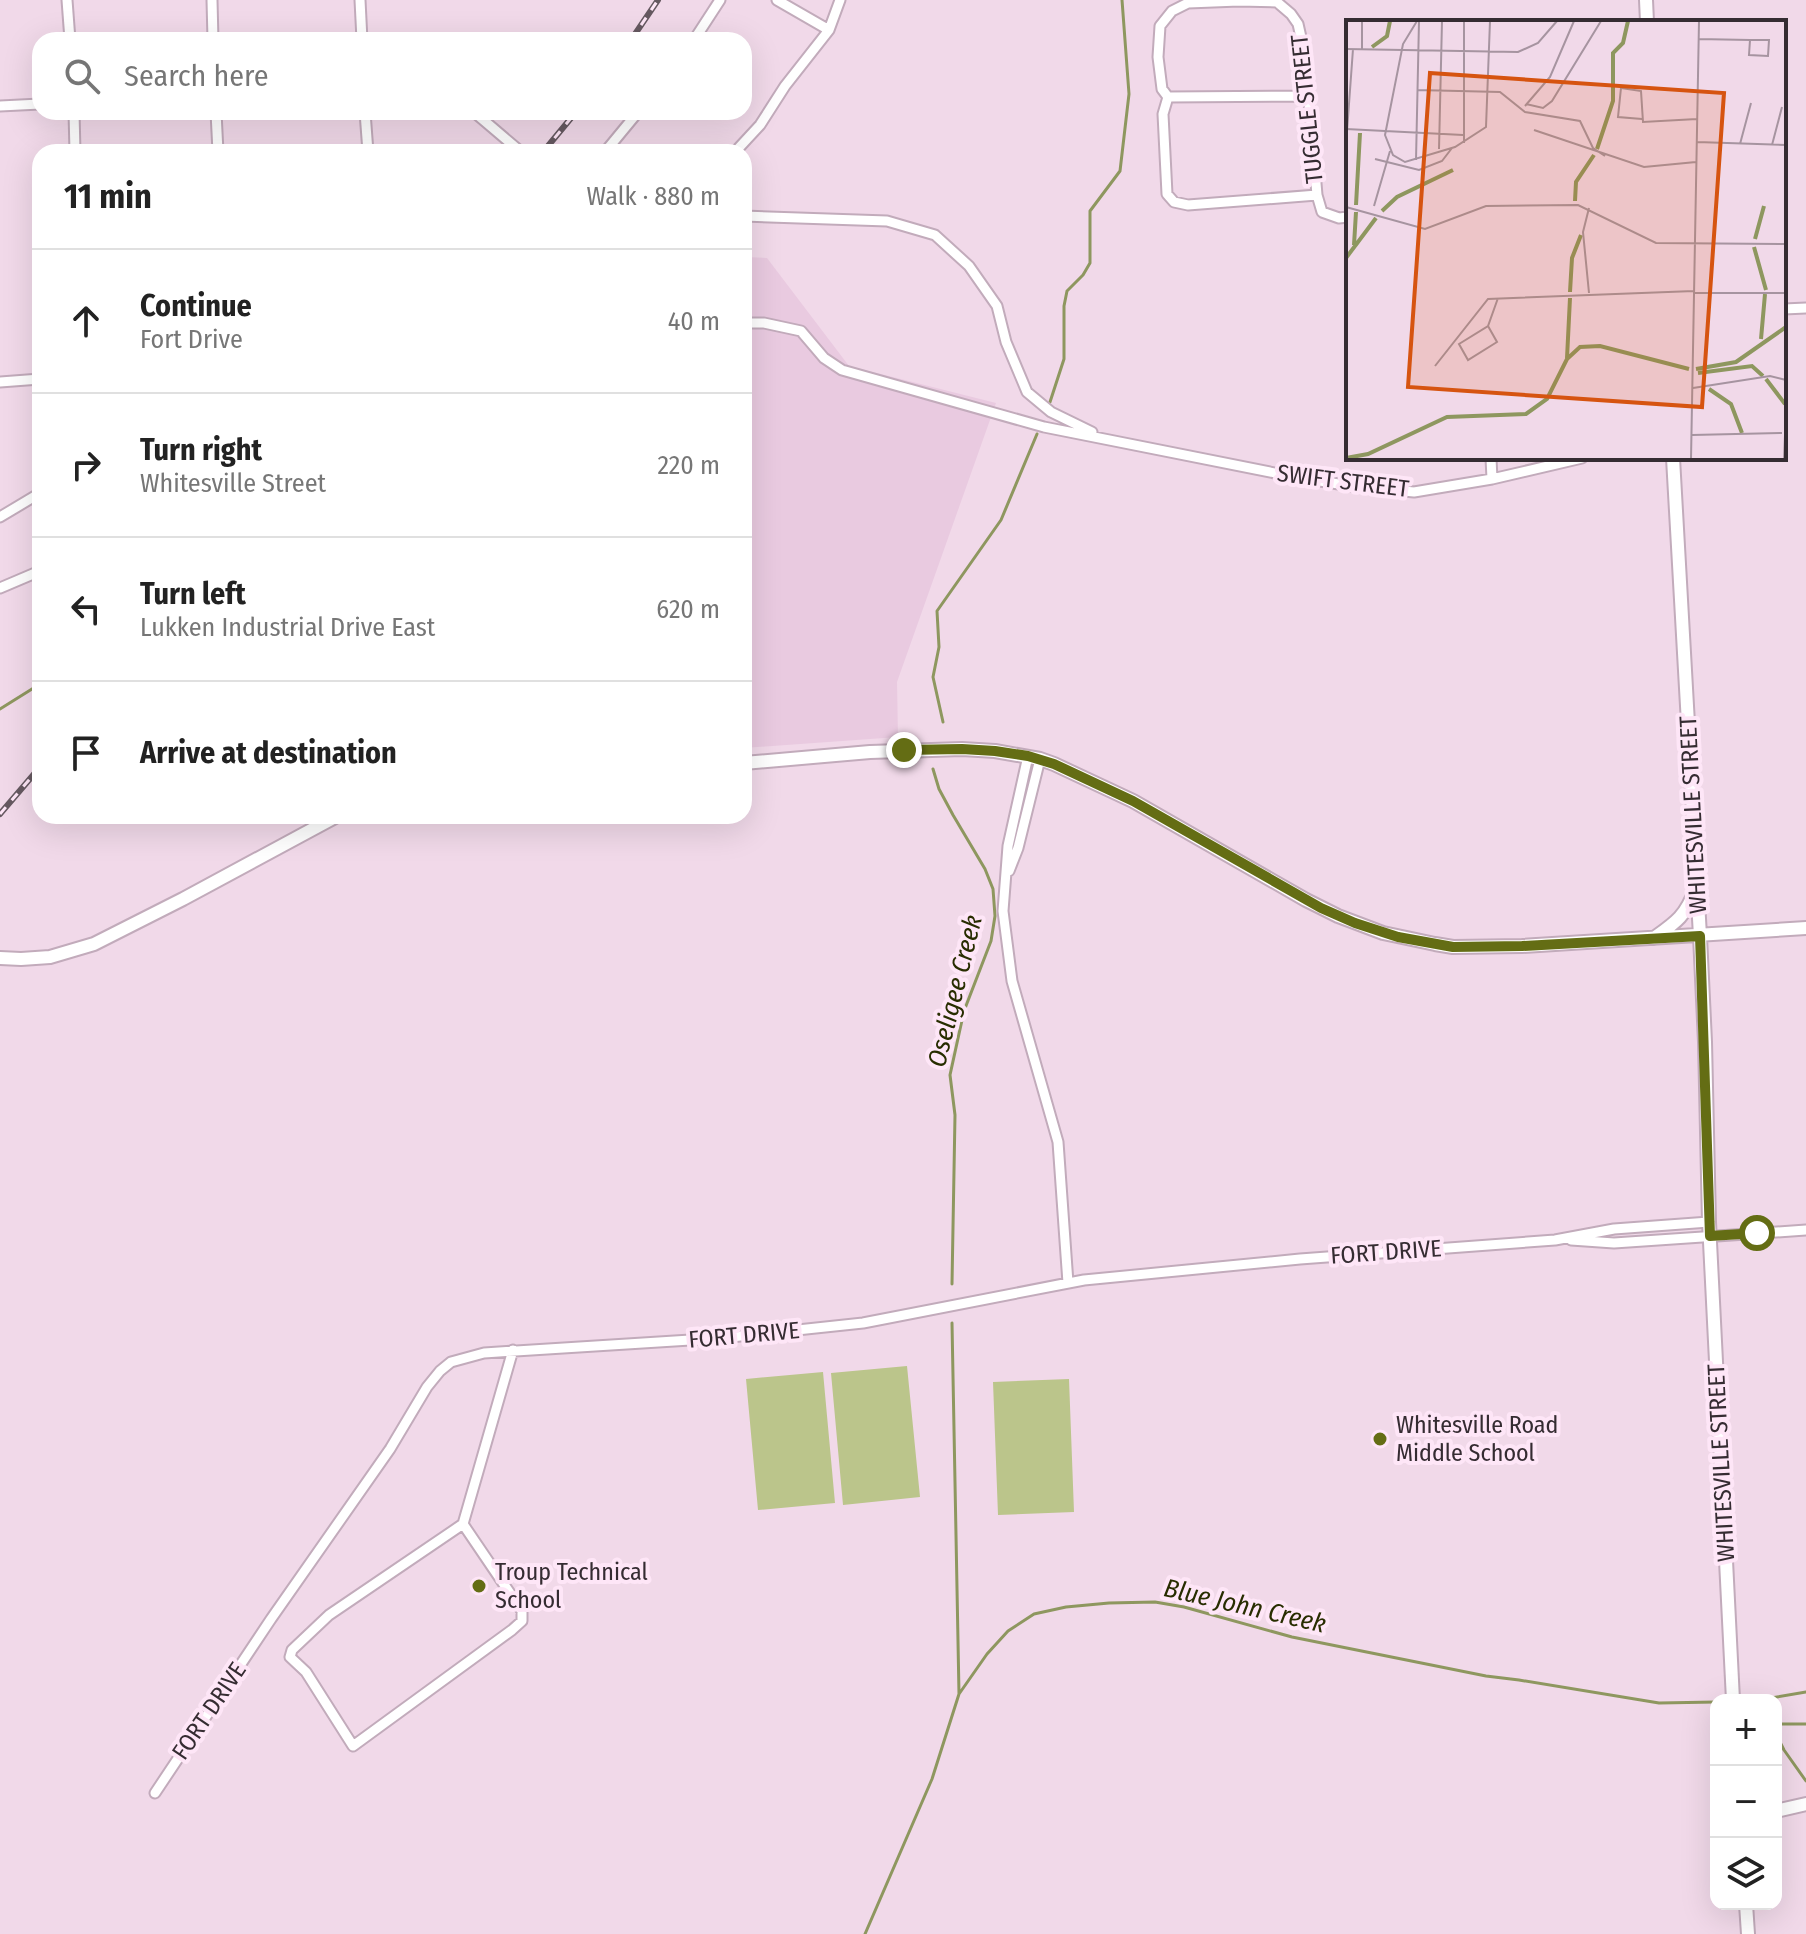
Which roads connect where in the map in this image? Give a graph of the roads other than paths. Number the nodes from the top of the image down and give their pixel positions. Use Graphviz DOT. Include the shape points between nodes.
graph roads {
  1 [pos="67,0"];
  2 [pos="212,0"];
  3 [pos="360,0"];
  4 [pos="720,0"];
  5 [pos="777,0"];
  6 [pos="840,0"];
  7 [pos="1646,0"];
  8 [pos="1647,20"];
  9 [pos="829,30"];
  10 [pos="69,32"];
  11 [pos="213,32"];
  12 [pos="362,32"];
  13 [pos="699,32"];
  14 [pos="1308,96"];
  15 [pos="1168,97"];
  16 [pos="32,104"];
  17 [pos="0,106"];
  18 [pos="74,120"];
  19 [pos="216,120"];
  20 [pos="366,120"];
  21 [pos="483,120"];
  22 [pos="631,120"];
  23 [pos="75,144"];
  24 [pos="218,144"];
  25 [pos="367,144"];
  26 [pos="512,144"];
  27 [pos="612,144"];
  28 [pos="742,144"];
  29 [pos="1317,195"];
  30 [pos="752,216"];
  31 [pos="1346,217"];
  32 [pos="1806,308"];
  33 [pos="1786,309"];
  34 [pos="752,323"];
  35 [pos="32,380"];
  36 [pos="0,382"];
  37 [pos="1105,439"];
  38 [pos="1491,460"];
  39 [pos="1573,460"];
  40 [pos="1673,460"];
  41 [pos="1492,479"];
  42 [pos="32,498"];
  43 [pos="0,517"];
  44 [pos="32,574"];
  45 [pos="0,588"];
  46 [pos="1034,758"];
  47 [pos="752,762"];
  48 [pos="322,824"];
  49 [pos="1697,883"];
  50 [pos="1806,928"];
  51 [pos="1700,936"];
  52 [pos="1652,939"];
  53 [pos="0,958"];
  54 [pos="1709,1222"];
  55 [pos="1806,1230"];
  56 [pos="1710,1236"];
  57 [pos="1555,1240"];
  58 [pos="1068,1283"];
  59 [pos="513,1350"];
  60 [pos="463,1524"];
  61 [pos="1733,1694"];
  62 [pos="155,1793"];
  63 [pos="1806,1804"];
  64 [pos="1782,1810"];
  65 [pos="1746,1910"];
  66 [pos="1748,1934"];
  1 -- 10 [label="street"];
  2 -- 11 [label="street"];
  3 -- 12 [label="street"];
  4 -- 13 [label="street"];
  5 -- 9 [label="street"];
  6 -- 9 [label="street"];
  7 -- 8 [label="main road"];
  9 -- 28 [label="street"];
  14 -- 15 [label="street"];
  14 -- 15 [label="street, TUGGLE STREET" via="1305,55 1291,14 1277,2 1239,1 1188,3 1160,26 1158,57"];
  14 -- 29 [label="street, TUGGLE STREET"];
  15 -- 29 [label="street, TUGGLE STREET" via="1163,114 1167,194 1174,202"];
  16 -- 17 [label="street"];
  18 -- 23 [label="street"];
  19 -- 24 [label="street"];
  20 -- 25 [label="street"];
  21 -- 26 [label="street"];
  22 -- 27 [label="street"];
  29 -- 31 [label="street, TUGGLE STREET" via="1322,212"];
  30 -- 37 [label="street, SWIFT STREET" via="887,221 935,235 969,266 997,306 1027,392 1051,412"];
  32 -- 33 [label="street"];
  34 -- 37 [label="street, SWIFT STREET" via="801,331 842,370"];
  35 -- 36 [label="street"];
  37 -- 41 [label="street, SWIFT STREET" via="1351,486 1414,492"];
  38 -- 41 [label="street"];
  39 -- 41 [label="street, SWIFT STREET"];
  40 -- 49 [label="main road, WHITESVILLE STREET"];
  42 -- 43 [label="street"];
  44 -- 45 [label="street"];
  46 -- 47 [label="main road" via="979,750 904,750"];
  46 -- 52 [label="main road" via="1133,801 1321,908 1383,933 1453,947"];
  46 -- 58 [label="street" via="1003,911 1012,981 1058,1142"];
  48 -- 53 [label="main road" via="94,944 50,957"];
  49 -- 51 [label="main road, WHITESVILLE STREET"];
  49 -- 52 [label="main road" via="1687,910"];
  50 -- 51 [label="main road"];
  51 -- 52 [label="main road"];
  51 -- 54 [label="main road, WHITESVILLE STREET"];
  54 -- 56 [label="main road, WHITESVILLE STREET"];
  54 -- 57 [label="street, FORT DRIVE" via="1614,1229"];
  55 -- 56 [label="street, FORT DRIVE"];
  56 -- 57 [label="street, FORT DRIVE" via="1614,1243"];
  56 -- 61 [label="main road, WHITESVILLE STREET"];
  57 -- 58 [label="street, FORT DRIVE"];
  58 -- 59 [label="street, FORT DRIVE" via="863,1323 722,1338"];
  59 -- 60 [label="street"];
  59 -- 62 [label="street, FORT DRIVE" via="451,1362 427,1387"];
  60 -- 60 [label="street" via="329,1615 292,1650 290,1657 306,1672 353,1746 522,1621 522,1611"];
  63 -- 64 [label="main road"];
  65 -- 66 [label="main road"];
}
